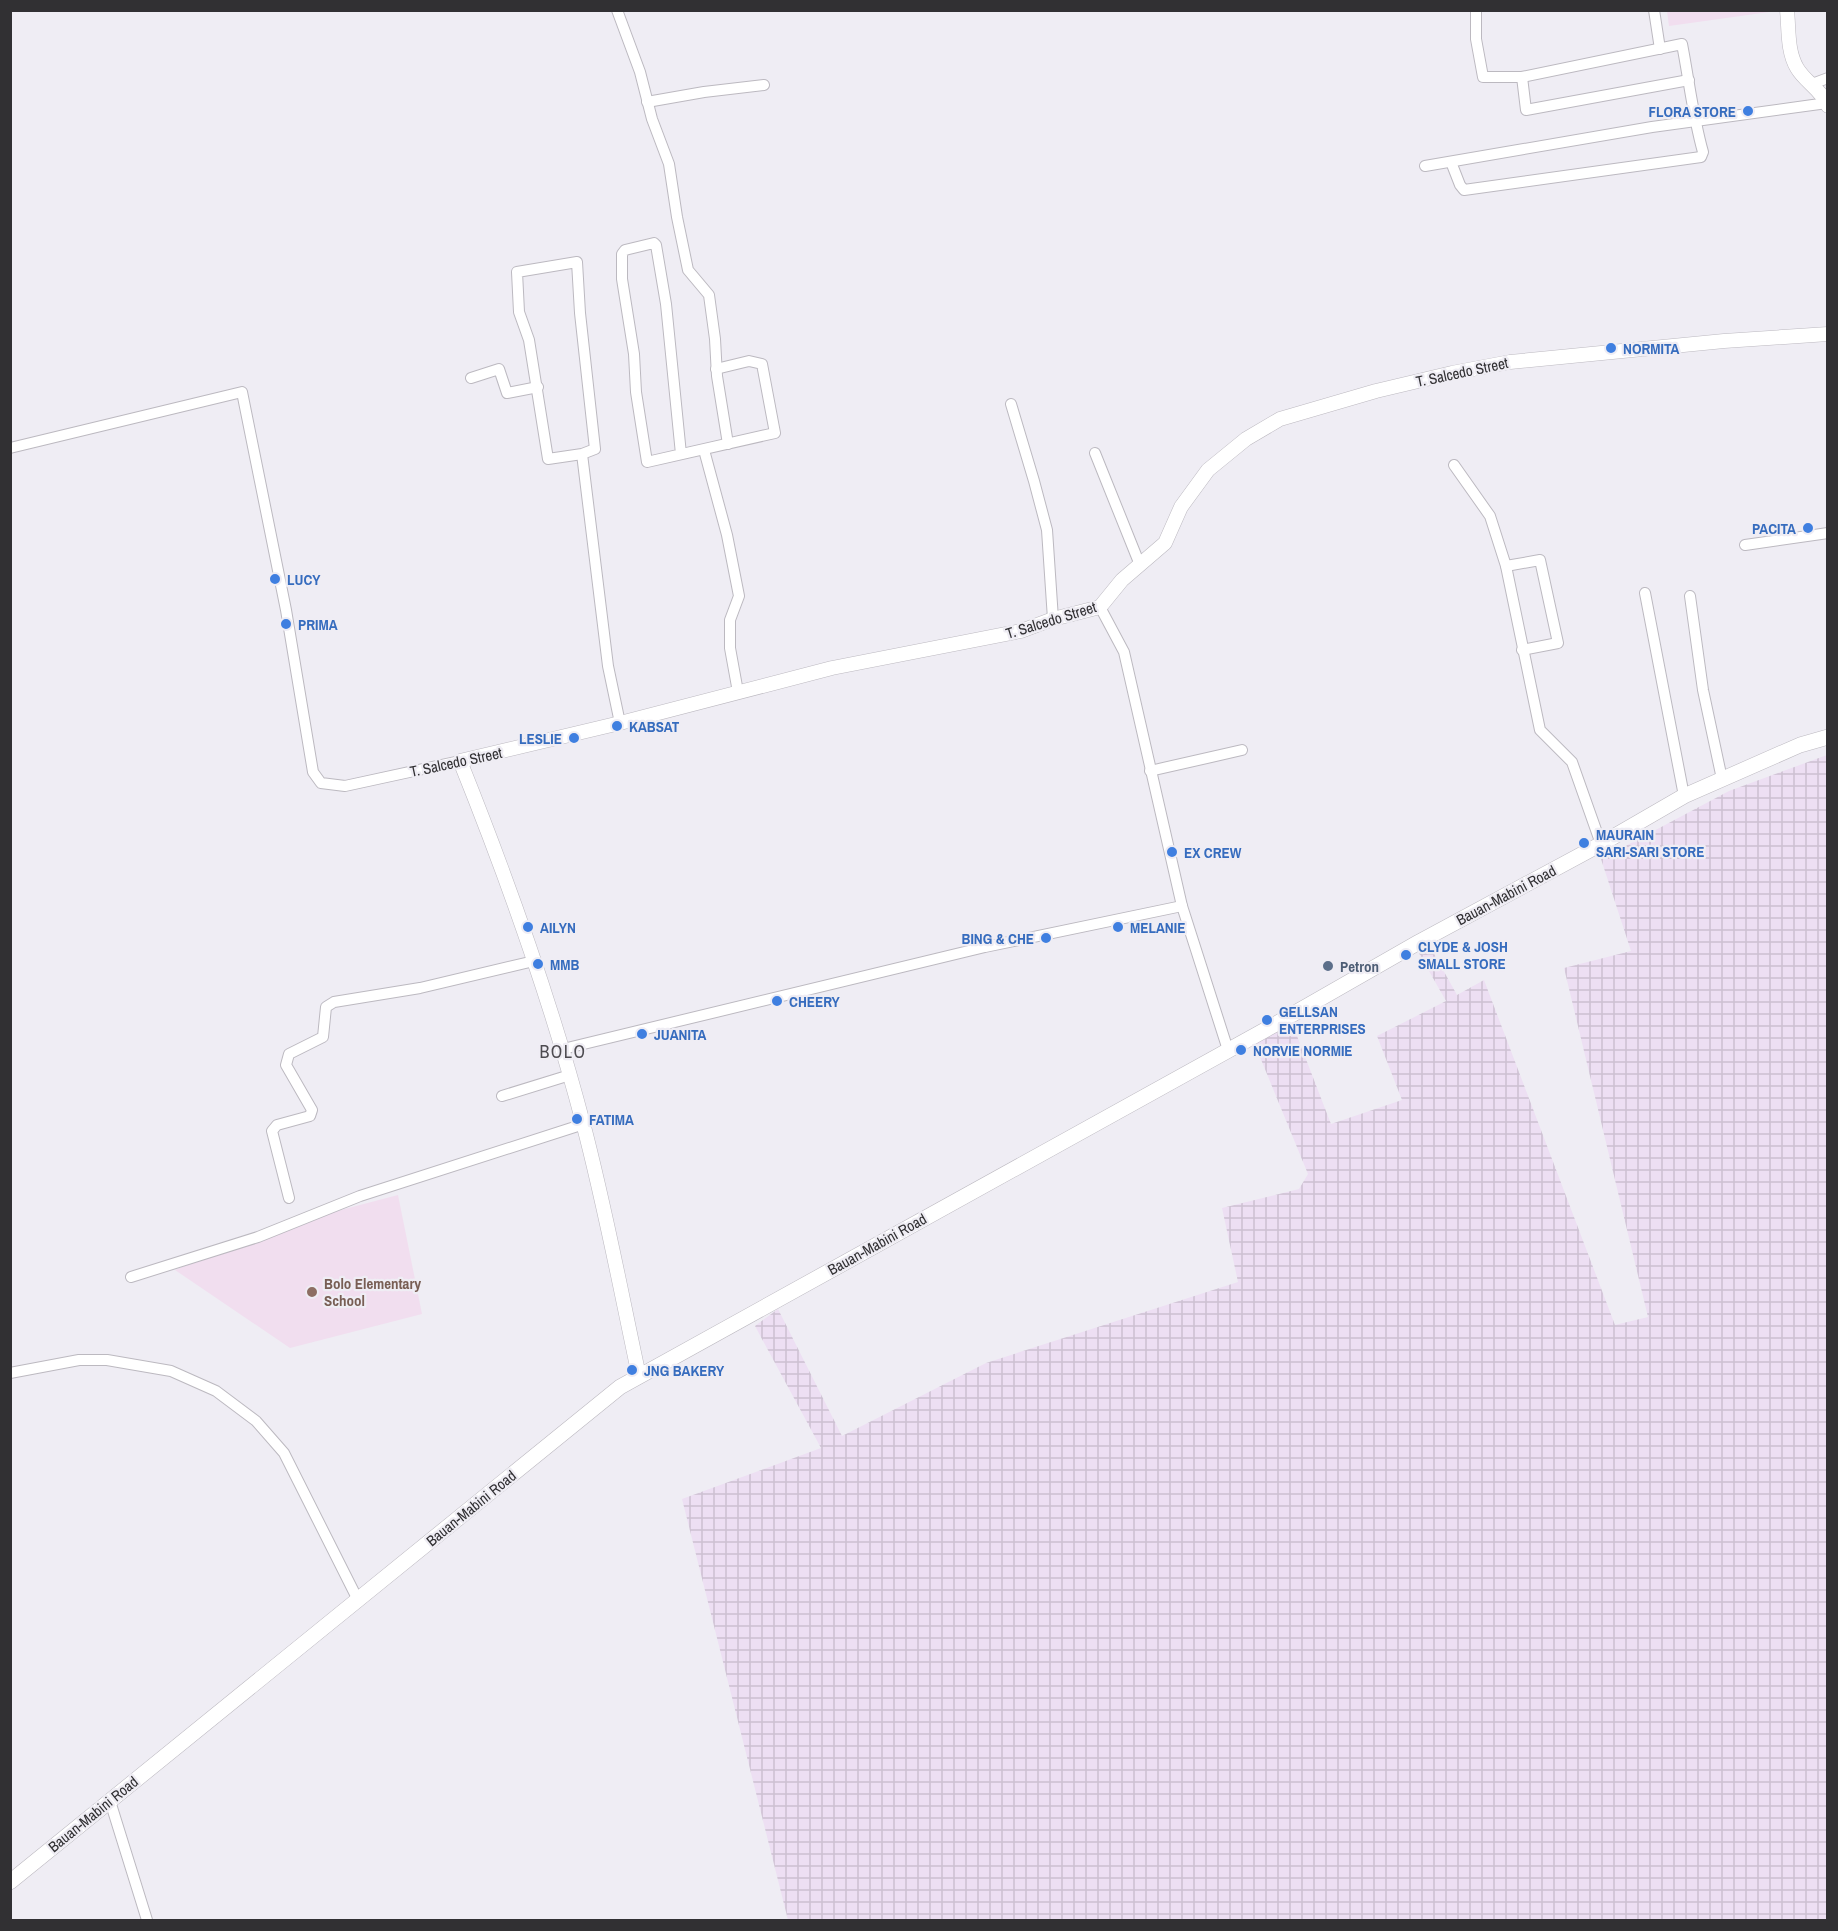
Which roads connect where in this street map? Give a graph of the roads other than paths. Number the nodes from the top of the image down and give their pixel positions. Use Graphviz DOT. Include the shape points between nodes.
graph roads {
  1 [pos="617,10"];
  2 [pos="1476,10"];
  3 [pos="1654,10"];
  4 [pos="1787,10"];
  5 [pos="1660,49"];
  6 [pos="1522,77"];
  7 [pos="1827,78"];
  8 [pos="1689,80"];
  9 [pos="1812,84"];
  10 [pos="764,85"];
  11 [pos="647,102"];
  12 [pos="1827,105"];
  13 [pos="1695,122"];
  14 [pos="1451,162"];
  15 [pos="1425,166"];
  16 [pos="1827,334"];
  17 [pos="716,369"];
  18 [pos="471,378"];
  19 [pos="538,387"];
  20 [pos="1011,404"];
  21 [pos="728,444"];
  22 [pos="10,448"];
  23 [pos="704,450"];
  24 [pos="1095,453"];
  25 [pos="582,454"];
  26 [pos="681,454"];
  27 [pos="1454,465"];
  28 [pos="1827,532"];
  29 [pos="1745,545"];
  30 [pos="1140,565"];
  31 [pos="1506,566"];
  32 [pos="1645,593"];
  33 [pos="1690,596"];
  34 [pos="1100,607"];
  35 [pos="1053,619"];
  36 [pos="1522,650"];
  37 [pos="738,692"];
  38 [pos="620,723"];
  39 [pos="1827,737"];
  40 [pos="1242,750"];
  41 [pos="460,760"];
  42 [pos="1150,771"];
  43 [pos="1722,779"];
  44 [pos="1684,796"];
  45 [pos="1601,844"];
  46 [pos="1182,906"];
  47 [pos="534,961"];
  48 [pos="563,1049"];
  49 [pos="1228,1050"];
  50 [pos="570,1076"];
  51 [pos="502,1096"];
  52 [pos="584,1124"];
  53 [pos="289,1198"];
  54 [pos="131,1277"];
  55 [pos="10,1373"];
  56 [pos="639,1376"];
  57 [pos="358,1600"];
  58 [pos="110,1801"];
  59 [pos="10,1882"];
  60 [pos="147,1920"];
  1 -- 11 [label="street"];
  2 -- 6 [label="street" via="1476,39 1483,77"];
  3 -- 5 [label="street"];
  4 -- 9 [label="street" via="1791,50 1798,69"];
  5 -- 6 [label="street"];
  5 -- 8 [label="street" via="1682,44"];
  6 -- 8 [label="street" via="1526,110"];
  7 -- 9 [label="street"];
  8 -- 13 [label="street"];
  9 -- 12 [label="street"];
  10 -- 11 [label="street"];
  11 -- 17 [label="street" via="669,165 688,270 709,295"];
  12 -- 13 [label="street"];
  13 -- 14 [label="street"];
  13 -- 14 [label="street" via="1701,157 1464,190"];
  14 -- 15 [label="street"];
  16 -- 30 [label="street, T. Salcedo Street" via="1510,362 1376,391 1280,419 1246,439 1208,470 1181,507 1165,543"];
  17 -- 21 [label="street"];
  17 -- 21 [label="street" via="749,361 762,364 775,433"];
  18 -- 19 [label="street" via="499,369 507,393"];
  19 -- 25 [label="street" via="548,459"];
  19 -- 25 [label="street" via="519,312 517,272 577,262 595,449"];
  20 -- 35 [label="street" via="1047,530"];
  21 -- 23 [label="street"];
  22 -- 41 [label="street, T. Salcedo Street" via="242,392 286,610 313,772 321,783 345,786"];
  23 -- 26 [label="street"];
  23 -- 37 [label="street" via="739,596 730,620 730,648"];
  24 -- 30 [label="street"];
  25 -- 38 [label="street" via="608,666"];
  26 -- 26 [label="street" via="662,272 654,243 625,250 621,279 647,462"];
  27 -- 31 [label="street" via="1490,516"];
  28 -- 29 [label="street"];
  30 -- 34 [label="street, T. Salcedo Street"];
  31 -- 36 [label="street"];
  31 -- 36 [label="street" via="1540,560 1558,643"];
  32 -- 44 [label="street"];
  33 -- 43 [label="street" via="1703,690"];
  34 -- 35 [label="street, T. Salcedo Street"];
  34 -- 42 [label="street" via="1124,651"];
  35 -- 37 [label="street, T. Salcedo Street" via="1021,631 832,668"];
  36 -- 45 [label="street" via="1540,730 1572,762"];
  37 -- 38 [label="street, T. Salcedo Street"];
  38 -- 41 [label="street, T. Salcedo Street"];
  39 -- 43 [label="main road, Bauan-Mabini Road"];
  40 -- 42 [label="street"];
  41 -- 47 [label="street"];
  42 -- 46 [label="street"];
  43 -- 44 [label="main road, Bauan-Mabini Road"];
  44 -- 45 [label="main road, Bauan-Mabini Road"];
  45 -- 49 [label="main road, Bauan-Mabini Road"];
  46 -- 48 [label="street" via="985,947"];
  46 -- 49 [label="street"];
  47 -- 48 [label="street"];
  47 -- 53 [label="street" via="420,988 334,1002 326,1007 323,1037 289,1054 286,1065 312,1110 310,1116 277,1125 272,1131"];
  48 -- 50 [label="street"];
  49 -- 56 [label="main road, Bauan-Mabini Road"];
  50 -- 51 [label="street"];
  50 -- 52 [label="street"];
  52 -- 54 [label="street" via="360,1196 258,1237"];
  52 -- 56 [label="street"];
  55 -- 57 [label="street" via="79,1360 106,1360 171,1371 216,1391 256,1421 284,1453"];
  56 -- 57 [label="main road, Bauan-Mabini Road" via="620,1387"];
  57 -- 58 [label="main road, Bauan-Mabini Road"];
  58 -- 59 [label="main road, Bauan-Mabini Road"];
  58 -- 60 [label="street"];
}
